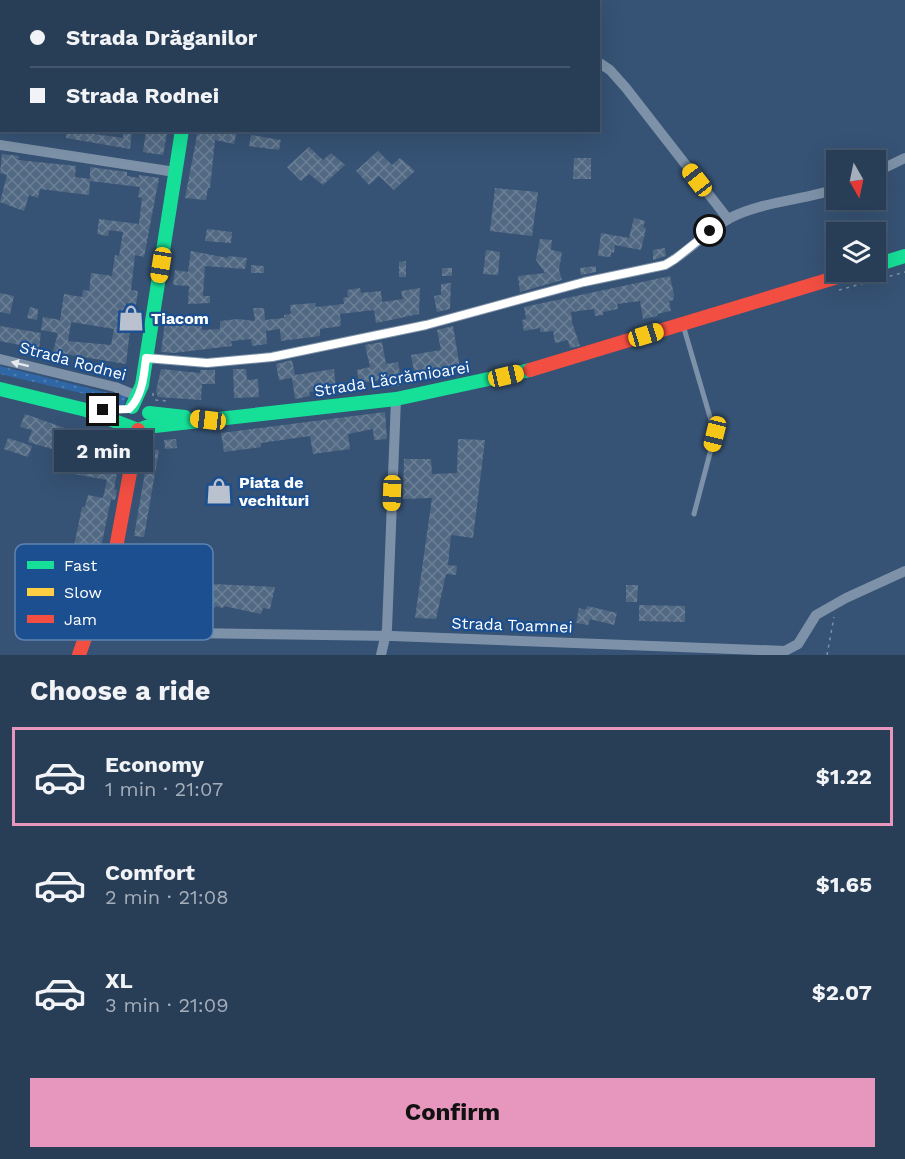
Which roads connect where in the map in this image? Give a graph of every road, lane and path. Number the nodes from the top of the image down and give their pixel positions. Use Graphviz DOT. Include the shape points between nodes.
graph roads {
  1 [pos="600,63"];
  2 [pos="182,132"];
  3 [pos="0,145"];
  4 [pos="905,158"];
  5 [pos="886,167"];
  6 [pos="175,172"];
  7 [pos="826,192"];
  8 [pos="728,219"];
  9 [pos="905,256"];
  10 [pos="886,262"];
  11 [pos="826,280"];
  12 [pos="682,324"];
  13 [pos="146,358"];
  14 [pos="0,359"];
  15 [pos="0,389"];
  16 [pos="139,397"];
  17 [pos="396,399"];
  18 [pos="167,400"];
  19 [pos="86,410"];
  20 [pos="148,411"];
  21 [pos="208,420"];
  22 [pos="137,427"];
  23 [pos="694,514"];
  24 [pos="117,544"];
  25 [pos="905,571"];
  26 [pos="837,604"];
  27 [pos="213,633"];
  28 [pos="386,636"];
  29 [pos="85,640"];
  30 [pos="613,649"];
  31 [pos="709,651"];
  32 [pos="79,655"];
  33 [pos="381,655"];
  34 [pos="827,655"];
  1 -- 8 [label="street" via="626,88"];
  2 -- 6 [label="main road"];
  3 -- 6 [label="street"];
  4 -- 5 [label="street"];
  6 -- 13 [label="main road"];
  7 -- 8 [label="street" via="750,209"];
  8 -- 13 [label="street" via="665,265 584,282 426,325 244,361 207,363"];
  9 -- 10 [label="main road"];
  11 -- 12 [label="main road, Strada Lăcrămioarei"];
  12 -- 17 [label="main road, Strada Lăcrămioarei" via="548,366"];
  12 -- 23 [label="lane" via="715,434"];
  13 -- 16 [label="main road"];
  16 -- 14 [label="street, Strada Rodnei, one-way" via="115,387"];
  15 -- 19 [label="main road"];
  16 -- 18 [label="path"];
  16 -- 19 [label="main road"];
  16 -- 20 [label="main road"];
  16 -- 20 [label="main road, Strada Lăcrămioarei" via="140,405"];
  16 -- 22 [label="main road" via="126,417"];
  17 -- 21 [label="main road, Strada Lăcrămioarei"];
  17 -- 28 [label="street"];
  19 -- 22 [label="main road"];
  20 -- 21 [label="main road, Strada Lăcrămioarei"];
  20 -- 22 [label="main road" via="150,420"];
  21 -- 22 [label="main road, Strada Lăcrămioarei"];
  22 -- 24 [label="main road"];
  25 -- 26 [label="street, Strada Toamnei"];
  26 -- 31 [label="street, Strada Toamnei" via="816,615 798,644 785,651"];
  26 -- 34 [label="path"];
  27 -- 28 [label="street, Strada Toamnei"];
  28 -- 30 [label="street, Strada Toamnei"];
  28 -- 33 [label="street"];
  29 -- 32 [label="main road"];
  30 -- 31 [label="street, Strada Toamnei"];
}
